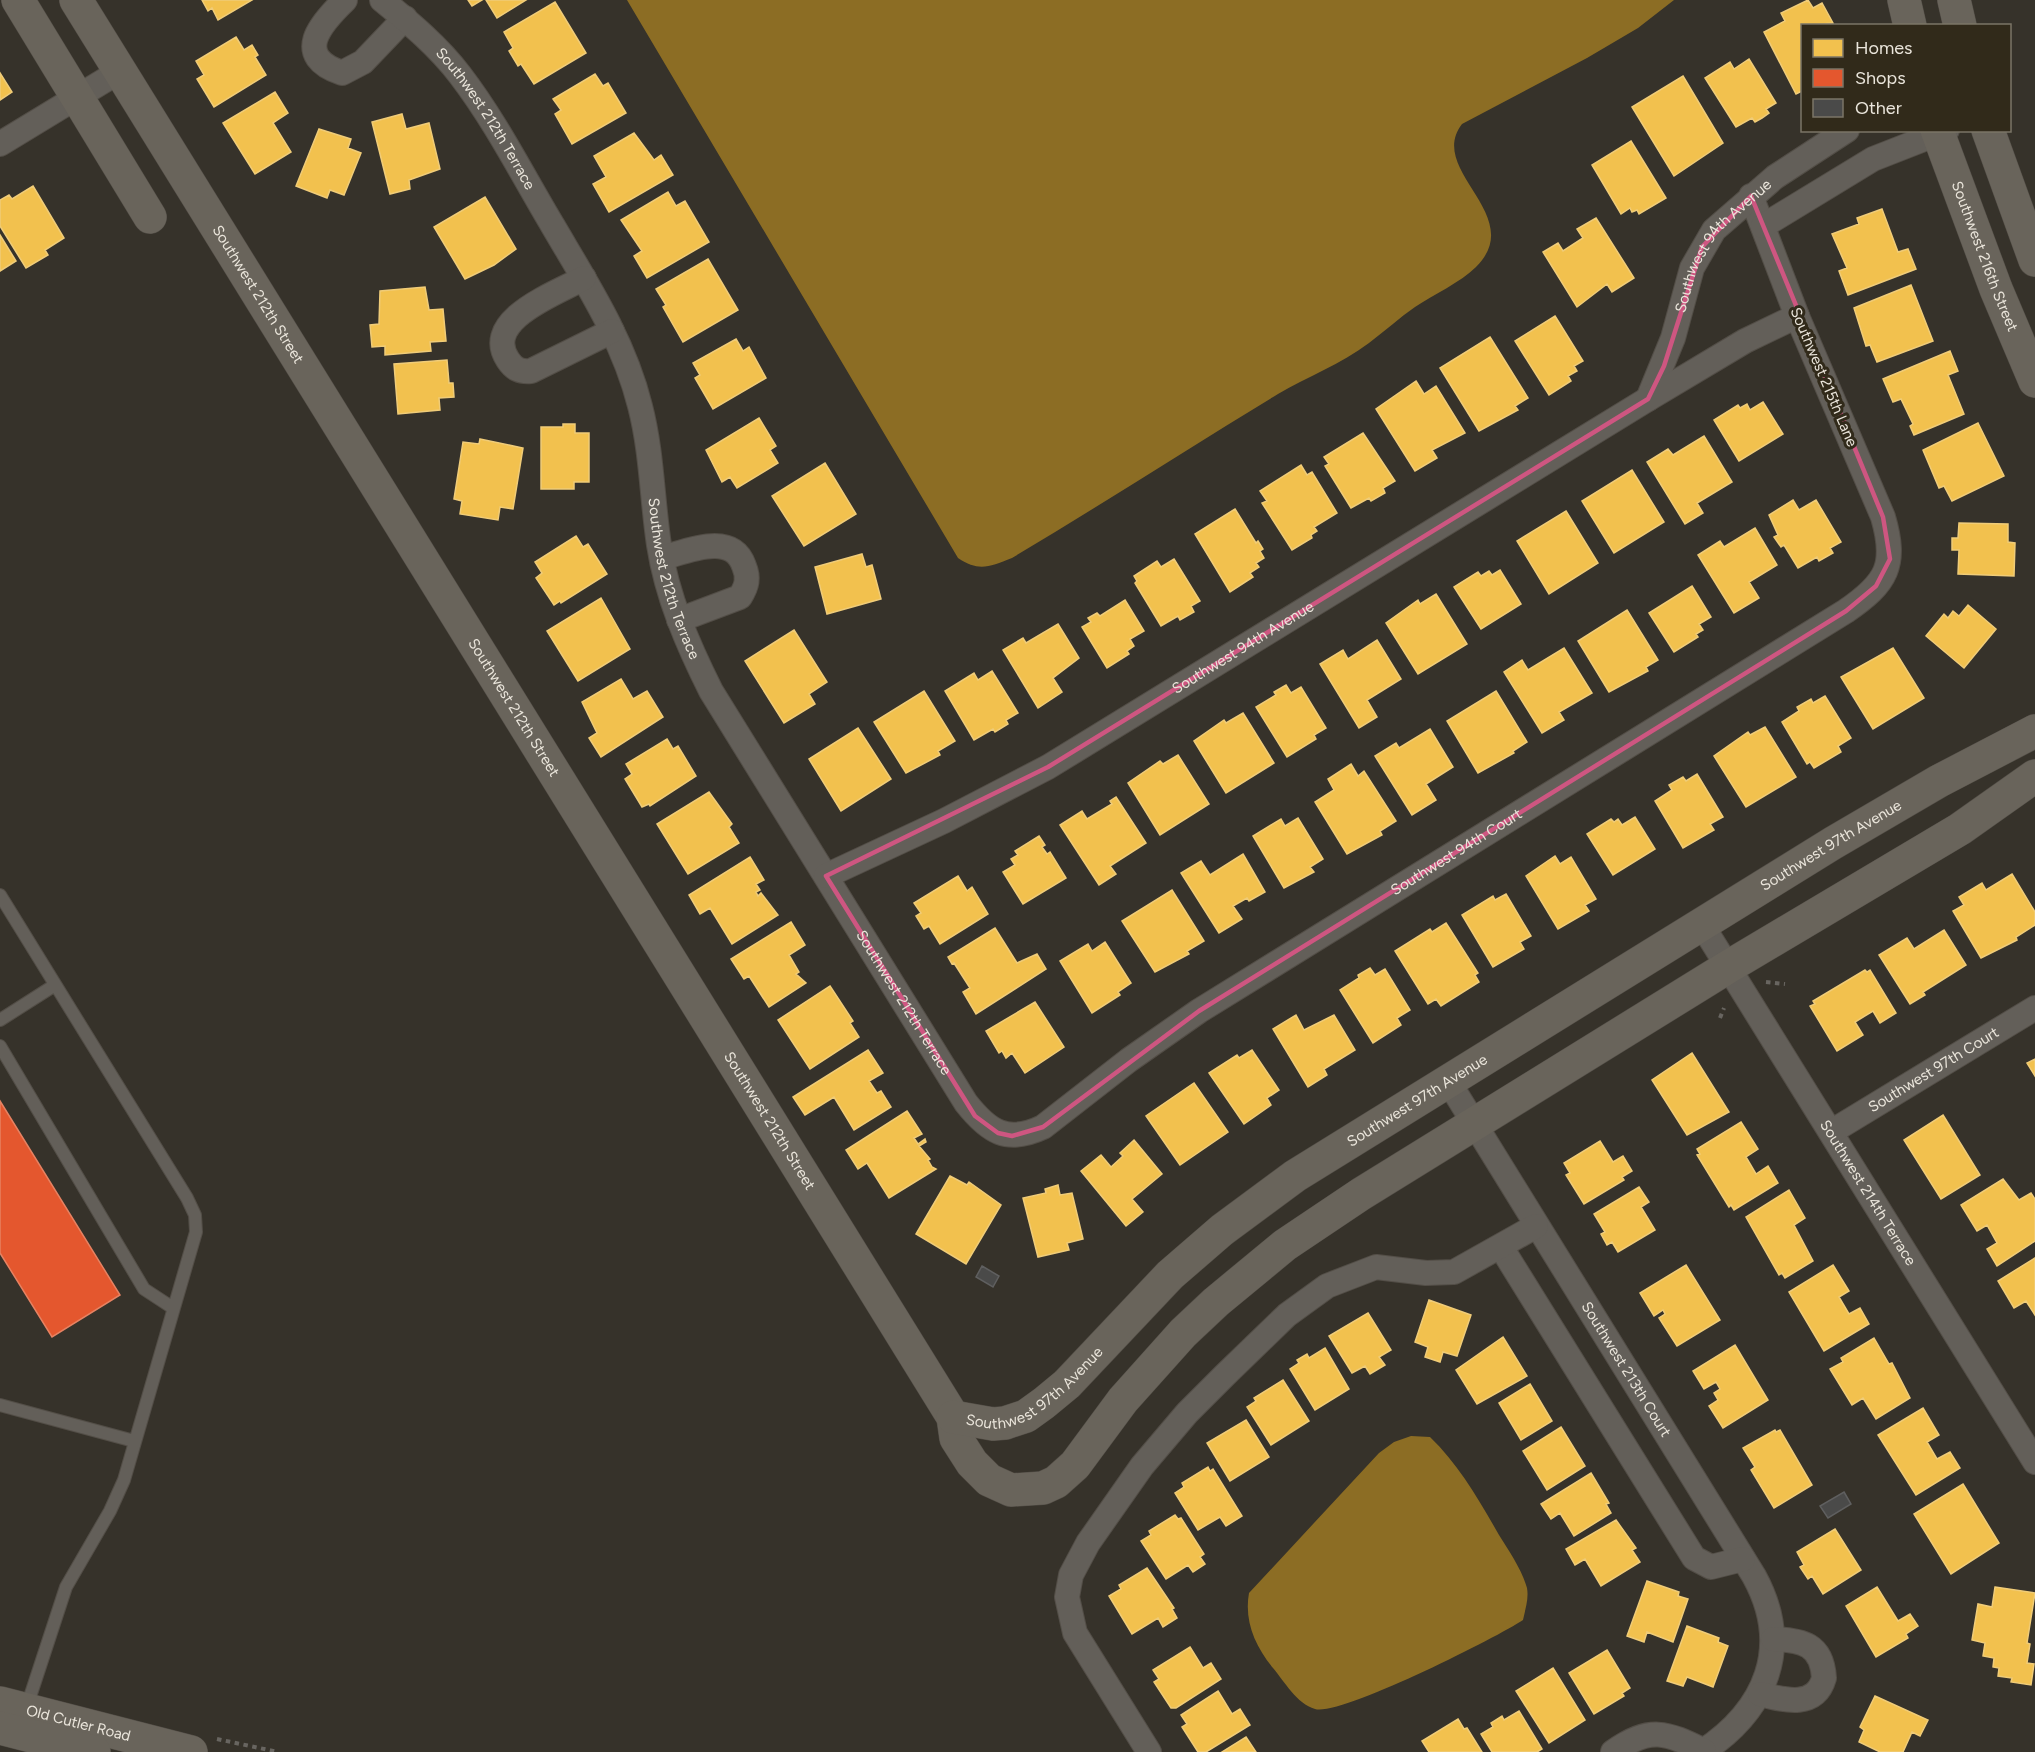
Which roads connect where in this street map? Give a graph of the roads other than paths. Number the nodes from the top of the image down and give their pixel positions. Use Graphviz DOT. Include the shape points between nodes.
graph roads {
  1 [pos="18,0"];
  2 [pos="76,0"];
  3 [pos="345,0"];
  4 [pos="382,0"];
  5 [pos="1904,0"];
  6 [pos="1954,0"];
  7 [pos="405,18"];
  8 [pos="1910,24"];
  9 [pos="1960,24"];
  10 [pos="120,71"];
  11 [pos="77,97"];
  12 [pos="1844,132"];
  13 [pos="1938,132"];
  14 [pos="1940,132"];
  15 [pos="1989,132"];
  16 [pos="0,144"];
  17 [pos="1751,196"];
  18 [pos="150,217"];
  19 [pos="1763,226"];
  20 [pos="2035,260"];
  21 [pos="584,278"];
  22 [pos="1797,316"];
  23 [pos="612,331"];
  24 [pos="2035,381"];
  25 [pos="1648,399"];
  26 [pos="662,558"];
  27 [pos="1890,559"];
  28 [pos="679,620"];
  29 [pos="2035,731"];
  30 [pos="2035,776"];
  31 [pos="826,876"];
  32 [pos="0,895"];
  33 [pos="1702,925"];
  34 [pos="1728,967"];
  35 [pos="55,985"];
  36 [pos="2035,1008"];
  37 [pos="0,1020"];
  38 [pos="0,1046"];
  39 [pos="1448,1081"];
  40 [pos="1474,1125"];
  41 [pos="1831,1132"];
  42 [pos="1012,1136"];
  43 [pos="1536,1226"];
  44 [pos="1501,1247"];
  45 [pos="173,1308"];
  46 [pos="0,1405"];
  47 [pos="952,1417"];
  48 [pos="134,1441"];
  49 [pos="2035,1462"];
  50 [pos="1743,1559"];
  51 [pos="1773,1639"];
  52 [pos="1760,1694"];
  53 [pos="12,1725"];
  54 [pos="94,1752"];
  55 [pos="191,1752"];
  56 [pos="1149,1752"];
  57 [pos="1613,1752"];
  58 [pos="1703,1752"];
  1 -- 11 [label="street"];
  2 -- 10 [label="street, Southwest 212th Street"];
  3 -- 7 [label="street" via="314,36 314,48 320,59 330,69 342,73 363,62"];
  4 -- 7 [label="street, Southwest 212th Terrace"];
  5 -- 8 [label="street"];
  6 -- 9 [label="street"];
  7 -- 21 [label="street, Southwest 212th Terrace" via="441,52 479,103"];
  10 -- 11 [label="street"];
  10 -- 47 [label="street, Southwest 212th Street"];
  11 -- 16 [label="street"];
  11 -- 18 [label="street"];
  12 -- 17 [label="street, Southwest 94th Avenue" via="1796,161"];
  13 -- 19 [label="street, Southwest 94th Avenue" via="1873,159"];
  14 -- 24 [label="street, Southwest 216th Street" via="1996,289"];
  15 -- 20 [label="street"];
  17 -- 19 [label="street, Southwest 215th Lane"];
  17 -- 25 [label="street, Southwest 94th Avenue" via="1727,216 1702,247 1692,268 1664,366"];
  19 -- 22 [label="street, Southwest 215th Lane"];
  21 -- 23 [label="street, Southwest 212th Terrace"];
  21 -- 23 [label="street" via="510,320 501,341 504,354 512,367 531,371"];
  22 -- 25 [label="street, Southwest 94th Avenue" via="1745,341"];
  22 -- 27 [label="street, Southwest 215th Lane" via="1876,495 1889,539"];
  23 -- 26 [label="street, Southwest 212th Terrace" via="632,376 647,436"];
  25 -- 31 [label="street, Southwest 94th Avenue" via="1048,767"];
  26 -- 28 [label="street, Southwest 212th Terrace"];
  26 -- 28 [label="street" via="716,545 730,547 744,563 748,578 740,597"];
  27 -- 42 [label="street, Southwest 94th Court" via="1876,586 1846,611 1199,1011 1043,1127"];
  28 -- 31 [label="street, Southwest 212th Terrace" via="711,691"];
  29 -- 33 [label="street, Southwest 97th Avenue" via="1939,781"];
  30 -- 34 [label="street, Southwest 97th Avenue" via="1960,829"];
  31 -- 42 [label="street, Southwest 212th Terrace" via="966,1103 986,1126"];
  32 -- 35 [label="lane"];
  33 -- 34 [label="street, Southwest 214th Terrace"];
  33 -- 39 [label="street, Southwest 97th Avenue"];
  34 -- 40 [label="street, Southwest 97th Avenue"];
  34 -- 41 [label="street, Southwest 214th Terrace"];
  35 -- 37 [label="lane"];
  35 -- 45 [label="lane" via="195,1215 196,1232"];
  36 -- 41 [label="street, Southwest 97th Court"];
  38 -- 45 [label="lane" via="144,1288"];
  39 -- 40 [label="street, Southwest 213th Court"];
  39 -- 47 [label="street, Southwest 97th Avenue" via="1295,1176 1222,1230 1155,1290 1067,1384 1035,1410 1015,1420 993,1424"];
  40 -- 43 [label="street, Southwest 213th Court"];
  40 -- 47 [label="street, Southwest 97th Avenue" via="1323,1218 1233,1287 1152,1366 1075,1465 1056,1482 1043,1488 1011,1490 989,1480 956,1438"];
  41 -- 49 [label="street, Southwest 214th Terrace"];
  43 -- 44 [label="street"];
  43 -- 50 [label="street, Southwest 213th Court"];
  44 -- 50 [label="street" via="1694,1558 1711,1567"];
  44 -- 56 [label="street" via="1454,1272 1366,1269 1310,1298 1225,1375 1166,1437 1089,1543 1068,1586 1068,1609 1075,1633"];
  45 -- 48 [label="lane"];
  46 -- 48 [label="lane"];
  48 -- 53 [label="lane" via="124,1480 66,1587"];
  50 -- 51 [label="street, Southwest 213th Court" via="1766,1600"];
  51 -- 52 [label="street, Southwest 213th Court" via="1769,1669"];
  51 -- 52 [label="street" via="1797,1641 1812,1648 1822,1662 1824,1678 1812,1696 1800,1701"];
  52 -- 58 [label="street" via="1731,1731"];
  53 -- 54 [label="street, Old Cutler Road"];
  53 -- 55 [label="street, Old Cutler Road"];
  57 -- 58 [label="street" via="1639,1737 1660,1733"];
}
